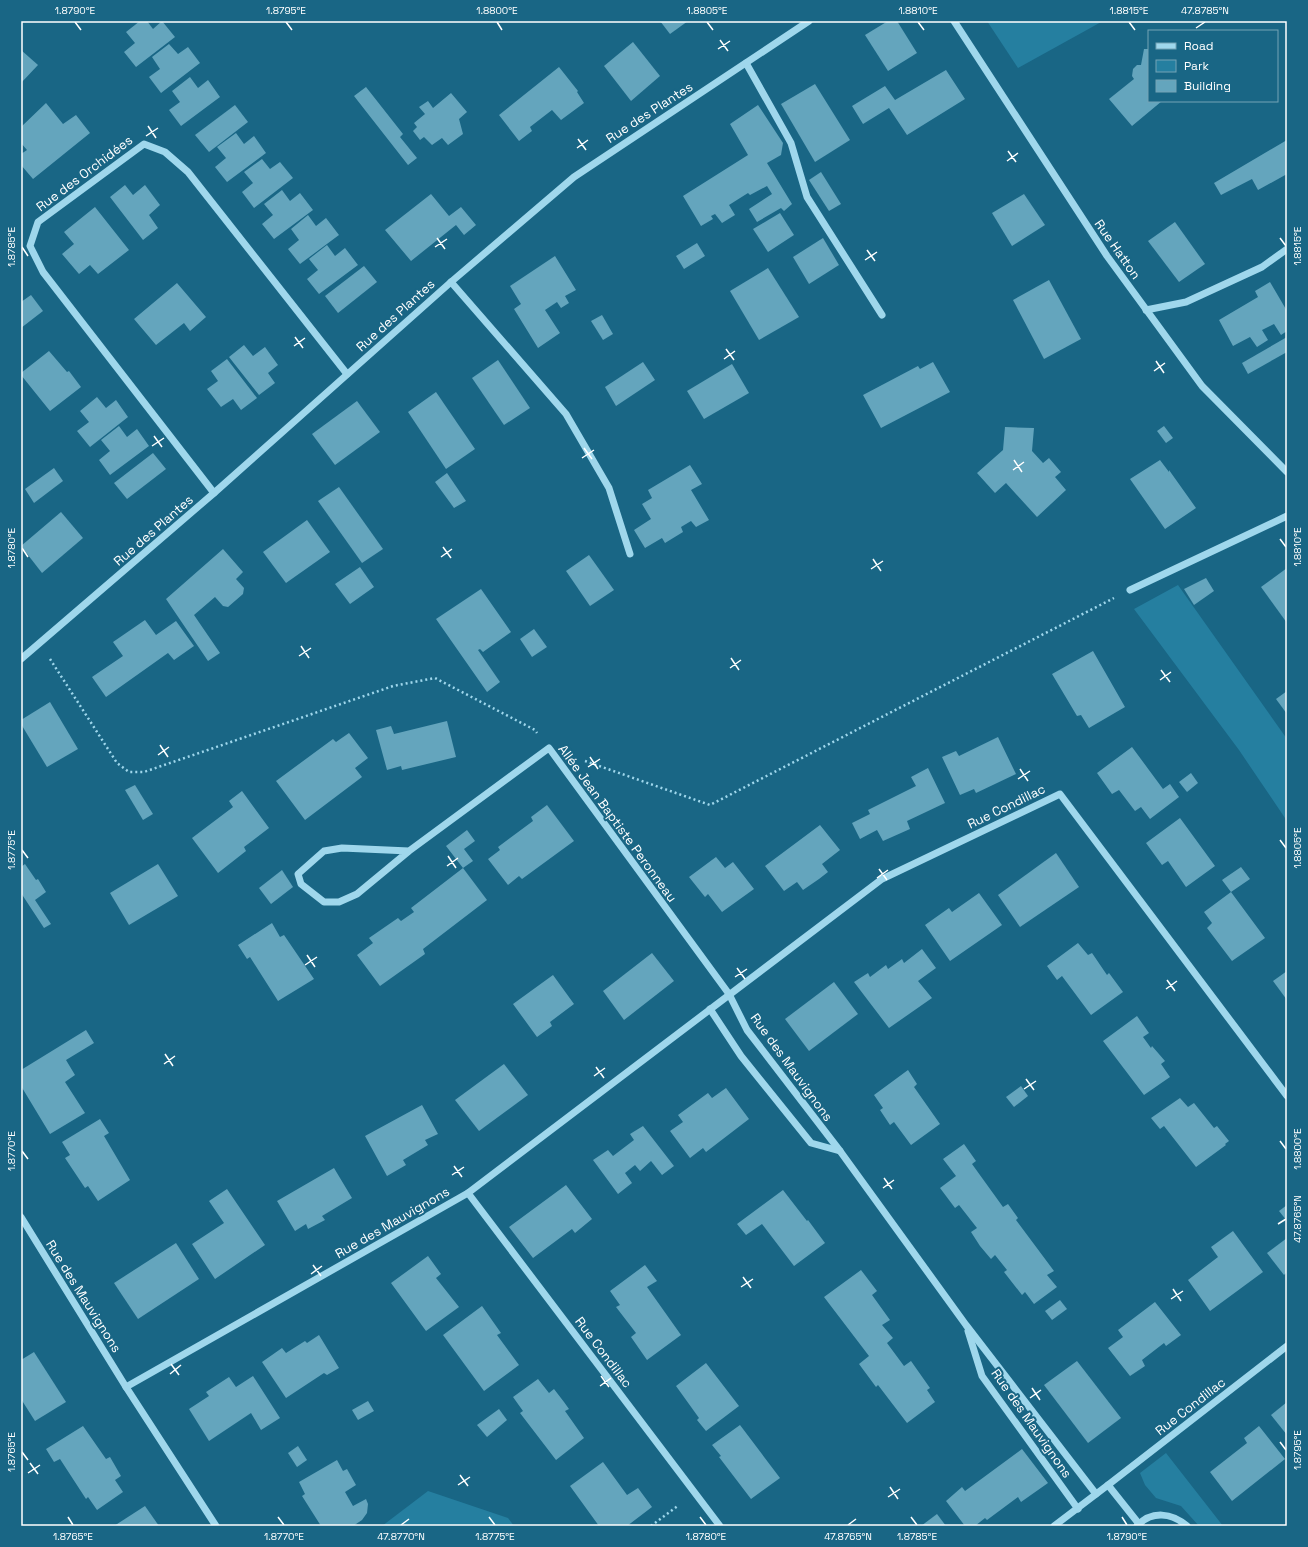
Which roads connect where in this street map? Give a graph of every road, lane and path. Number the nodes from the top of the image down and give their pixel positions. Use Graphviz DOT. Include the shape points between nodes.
graph roads {
  1 [pos="809,21"];
  2 [pos="954,21"];
  3 [pos="746,63"];
  4 [pos="1287,249"];
  5 [pos="451,282"];
  6 [pos="1146,310"];
  7 [pos="882,316"];
  8 [pos="347,374"];
  9 [pos="1287,472"];
  10 [pos="214,493"];
  11 [pos="1287,516"];
  12 [pos="630,554"];
  13 [pos="1130,590"];
  14 [pos="40,643"];
  15 [pos="21,659"];
  16 [pos="549,748"];
  17 [pos="409,851"];
  18 [pos="729,994"];
  19 [pos="710,1009"];
  20 [pos="1287,1096"];
  21 [pos="840,1151"];
  22 [pos="468,1193"];
  23 [pos="21,1217"];
  24 [pos="966,1325"];
  25 [pos="1287,1346"];
  26 [pos="126,1387"];
  27 [pos="1108,1485"];
  28 [pos="696,1492"];
  29 [pos="1096,1494"];
  30 [pos="1078,1509"];
  31 [pos="1138,1525"];
  32 [pos="216,1526"];
  33 [pos="651,1526"];
  34 [pos="720,1526"];
  35 [pos="1054,1526"];
  36 [pos="1187,1526"];
  1 -- 3 [label="street, Rue des Plantes"];
  2 -- 6 [label="street, Rue Hatton" via="1107,256"];
  3 -- 5 [label="street, Rue des Plantes" via="574,177"];
  3 -- 7 [label="street" via="791,143 807,197"];
  4 -- 6 [label="street" via="1262,268 1186,302"];
  5 -- 8 [label="street, Rue des Plantes"];
  5 -- 12 [label="street" via="566,414 609,488"];
  6 -- 9 [label="street, Rue Hatton" via="1202,386"];
  8 -- 10 [label="street, Rue des Plantes"];
  8 -- 10 [label="street, Rue des Orchidées" via="188,172 165,152 144,144 38,222 30,246 43,272"];
  10 -- 14 [label="street, Rue des Plantes"];
  11 -- 13 [label="street"];
  13 -- 16 [label="path" via="710,806"];
  14 -- 15 [label="street, Rue des Plantes"];
  14 -- 16 [label="path" via="117,763 129,772 144,772 393,686 435,678 535,730"];
  16 -- 17 [label="street, Allée Jean Baptiste Peronneau"];
  16 -- 18 [label="street, Allée Jean Baptiste Peronneau"];
  17 -- 17 [label="street, Allée Jean Baptiste Peronneau" via="342,848 324,851 298,874 301,884 324,902 339,902 357,894"];
  18 -- 19 [label="street, Rue des Mauvignons"];
  18 -- 20 [label="street, Rue Condillac" via="882,879 1060,794"];
  18 -- 21 [label="street, Rue des Mauvignons" via="747,1030"];
  19 -- 21 [label="street" via="742,1056 811,1143"];
  19 -- 22 [label="street, Rue des Mauvignons"];
  21 -- 24 [label="street, Rue des Mauvignons"];
  22 -- 26 [label="street, Rue des Mauvignons"];
  22 -- 28 [label="street, Rue Condillac"];
  23 -- 26 [label="street, Rue des Mauvignons"];
  24 -- 29 [label="street, Rue des Mauvignons"];
  24 -- 30 [label="street, Rue des Mauvignons" via="982,1376"];
  25 -- 27 [label="street, Rue Condillac"];
  26 -- 32 [label="street, Rue des Mauvignons"];
  27 -- 29 [label="street, Rue Condillac"];
  27 -- 31 [label="street"];
  28 -- 33 [label="path"];
  28 -- 34 [label="street, Rue Condillac"];
  29 -- 30 [label="street, Rue Condillac"];
  30 -- 35 [label="street, Rue Condillac"];
  31 -- 36 [label="street" via="1148,1518 1159,1515 1170,1516"];
}
